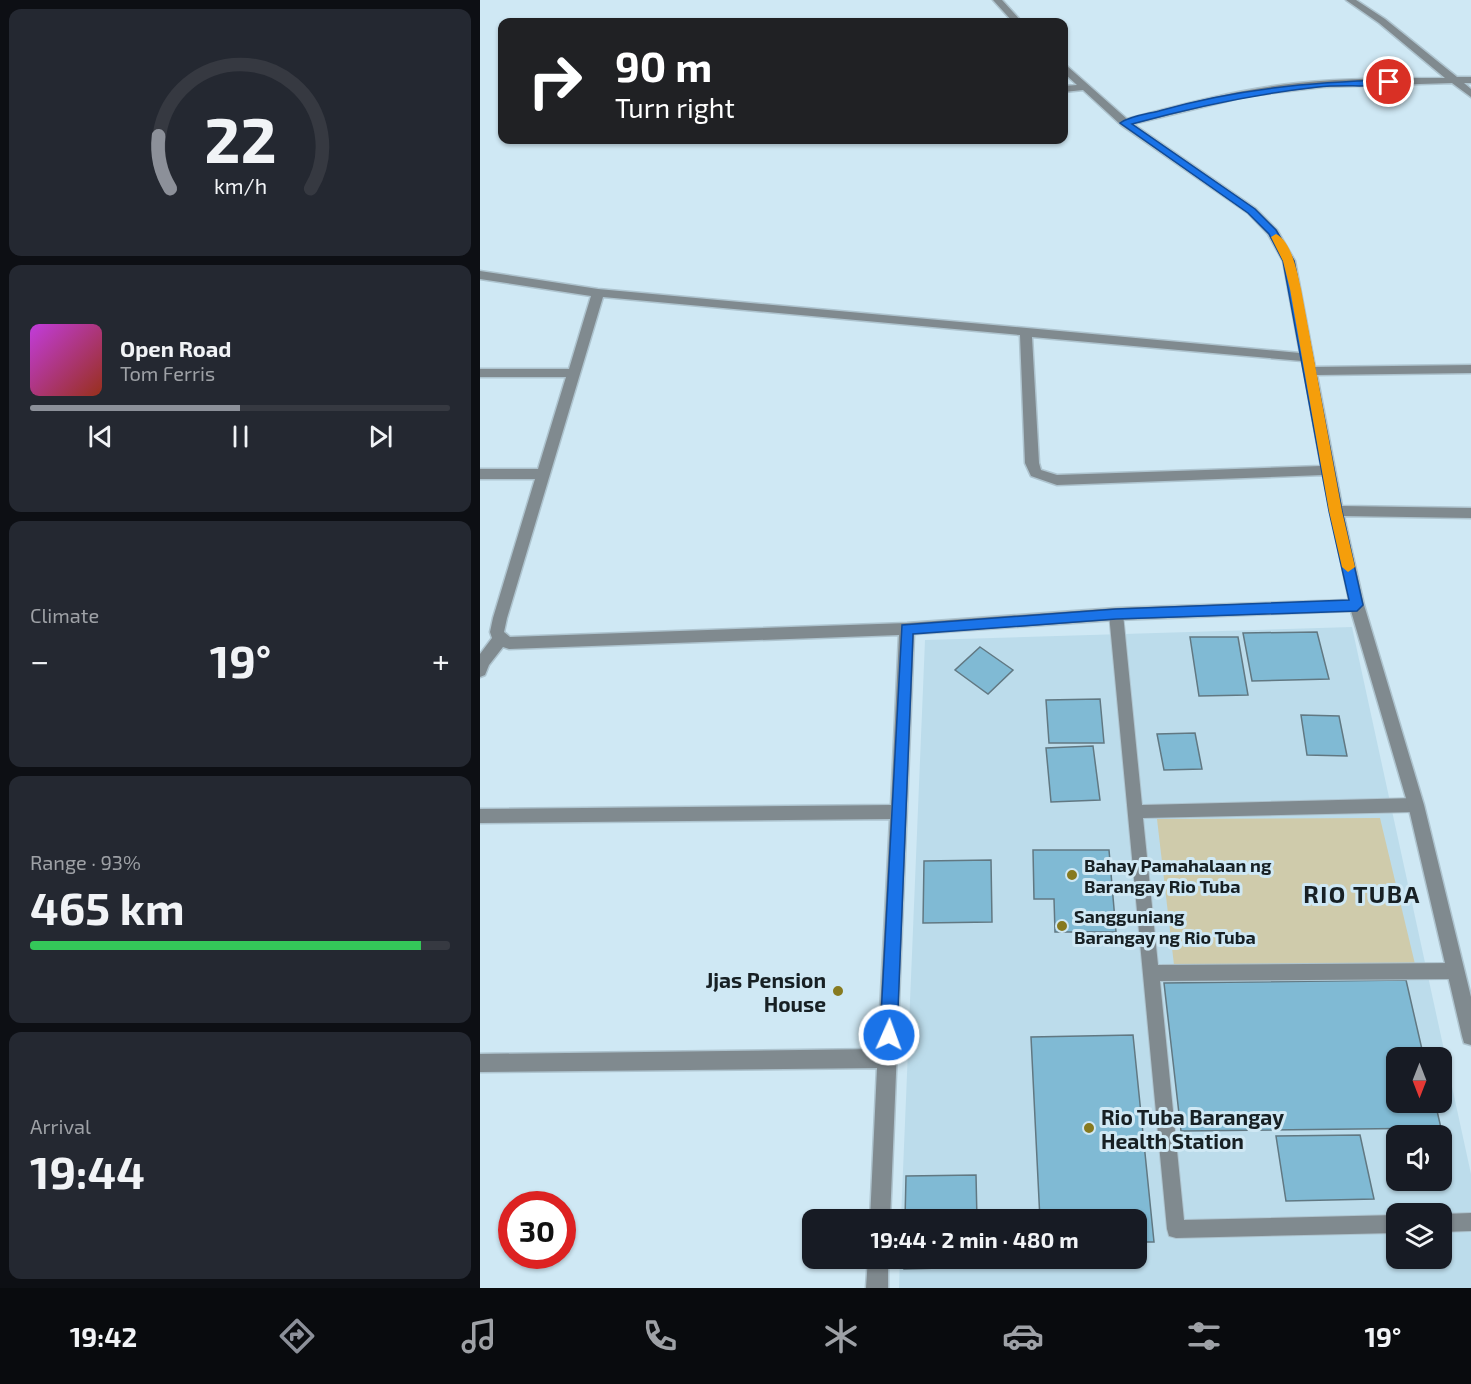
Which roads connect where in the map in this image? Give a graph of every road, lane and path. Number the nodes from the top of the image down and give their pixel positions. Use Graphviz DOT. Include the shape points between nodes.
graph roads {
  1 [pos="997,0"];
  2 [pos="1350,0"];
  3 [pos="1014,18"];
  4 [pos="1068,72"];
  5 [pos="1457,80"];
  6 [pos="1471,80"];
  7 [pos="1084,87"];
  8 [pos="1068,88"];
  9 [pos="1471,94"];
  10 [pos="1125,123"];
  11 [pos="480,275"];
  12 [pos="598,293"];
  13 [pos="1026,332"];
  14 [pos="1309,365"];
  15 [pos="1471,369"];
  16 [pos="480,373"];
  17 [pos="574,373"];
  18 [pos="1330,470"];
  19 [pos="480,474"];
  20 [pos="543,474"];
  21 [pos="1336,511"];
  22 [pos="1471,513"];
  23 [pos="1357,605"];
  24 [pos="1116,614"];
  25 [pos="907,629"];
  26 [pos="500,639"];
  27 [pos="480,671"];
  28 [pos="1416,805"];
  29 [pos="898,812"];
  30 [pos="1136,812"];
  31 [pos="480,816"];
  32 [pos="1455,971"];
  33 [pos="1151,973"];
  34 [pos="1471,1036"];
  35 [pos="888,1058"];
  36 [pos="480,1063"];
  37 [pos="881,1209"];
  38 [pos="1471,1222"];
  39 [pos="1452,1223"];
  40 [pos="1386,1224"];
  41 [pos="878,1269"];
  42 [pos="877,1288"];
  1 -- 3 [label="street"];
  2 -- 5 [label="street"];
  4 -- 7 [label="street"];
  5 -- 6 [label="street"];
  5 -- 9 [label="street"];
  5 -- 10 [label="street" via="1322,84 1254,92"];
  7 -- 8 [label="street"];
  7 -- 10 [label="street"];
  10 -- 14 [label="street" via="1252,211 1273,232 1289,261"];
  11 -- 12 [label="street"];
  12 -- 13 [label="street"];
  12 -- 17 [label="street"];
  13 -- 14 [label="street"];
  13 -- 18 [label="street" via="1032,463 1036,473 1044,477 1057,480"];
  14 -- 15 [label="street"];
  14 -- 18 [label="street"];
  16 -- 17 [label="street"];
  17 -- 20 [label="street"];
  18 -- 21 [label="street"];
  19 -- 20 [label="street"];
  20 -- 26 [label="street" via="500,618"];
  21 -- 22 [label="street"];
  21 -- 23 [label="street"];
  23 -- 24 [label="street"];
  23 -- 28 [label="street"];
  24 -- 25 [label="street"];
  24 -- 30 [label="lane"];
  25 -- 26 [label="street" via="509,643"];
  25 -- 29 [label="street"];
  26 -- 27 [label="street"];
  28 -- 30 [label="lane"];
  28 -- 32 [label="street"];
  29 -- 31 [label="street"];
  29 -- 35 [label="street"];
  30 -- 33 [label="lane"];
  32 -- 33 [label="lane"];
  32 -- 34 [label="street"];
  33 -- 40 [label="lane" via="1176,1229"];
  35 -- 36 [label="street"];
  35 -- 37 [label="street"];
  38 -- 39 [label="lane"];
  41 -- 42 [label="street"];
}
